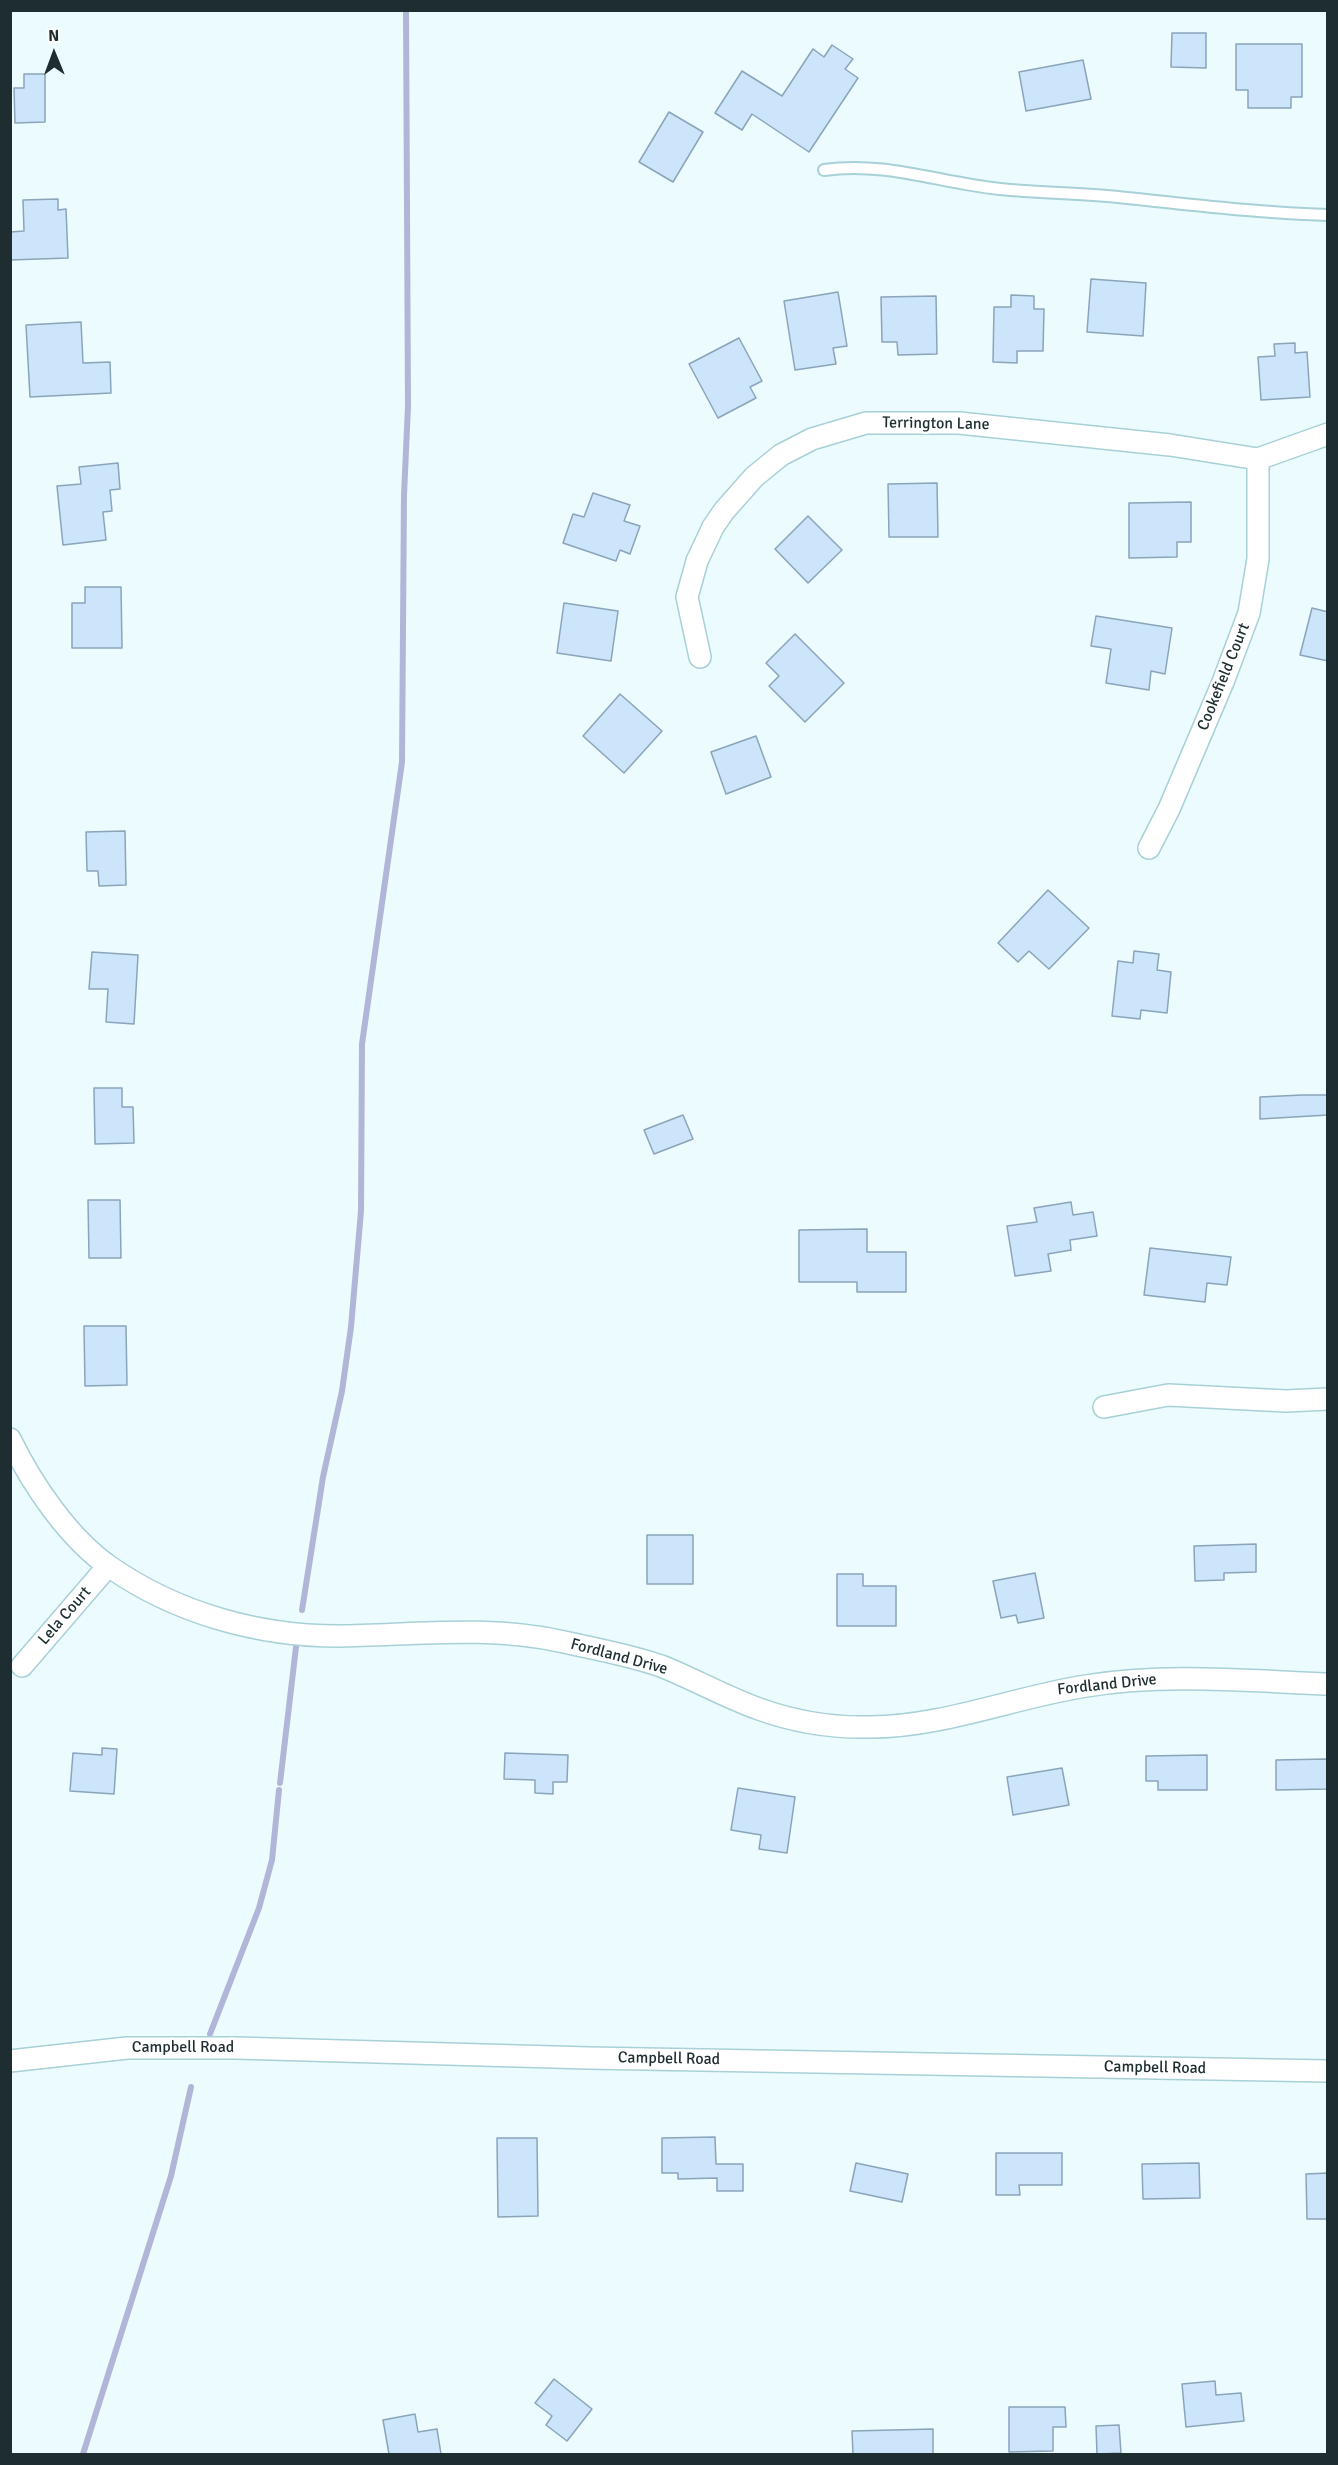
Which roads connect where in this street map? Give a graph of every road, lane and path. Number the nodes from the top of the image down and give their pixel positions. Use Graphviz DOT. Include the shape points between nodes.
graph roads {
  1 [pos="824,170"];
  2 [pos="1328,215"];
  3 [pos="1328,434"];
  4 [pos="1258,459"];
  5 [pos="700,657"];
  6 [pos="1149,848"];
  7 [pos="1328,1399"];
  8 [pos="1104,1407"];
  9 [pos="10,1439"];
  10 [pos="108,1566"];
  11 [pos="22,1666"];
  12 [pos="1328,1684"];
  13 [pos="10,2061"];
  14 [pos="1328,2071"];
  1 -- 2 [label="lane" via="879,168 998,189"];
  3 -- 4 [label="street, Terrington Lane"];
  4 -- 5 [label="street, Terrington Lane" via="1170,445 959,423 866,423 812,439 781,455 754,477 713,527 697,561 687,597"];
  4 -- 6 [label="street, Cookefield Court" via="1258,559 1249,613 1169,809"];
  7 -- 8 [label="street" via="1286,1401 1168,1395"];
  9 -- 10 [label="street, Fordland Drive" via="50,1505"];
  10 -- 11 [label="street, Lela Court"];
  10 -- 12 [label="street, Fordland Drive" via="184,1606 262,1630 337,1636 456,1631 523,1634 659,1665 759,1709 836,1727 911,1724 1047,1692 1126,1680 1197,1678"];
  13 -- 14 [label="street, Campbell Road" via="127,2048 236,2048"];
}
